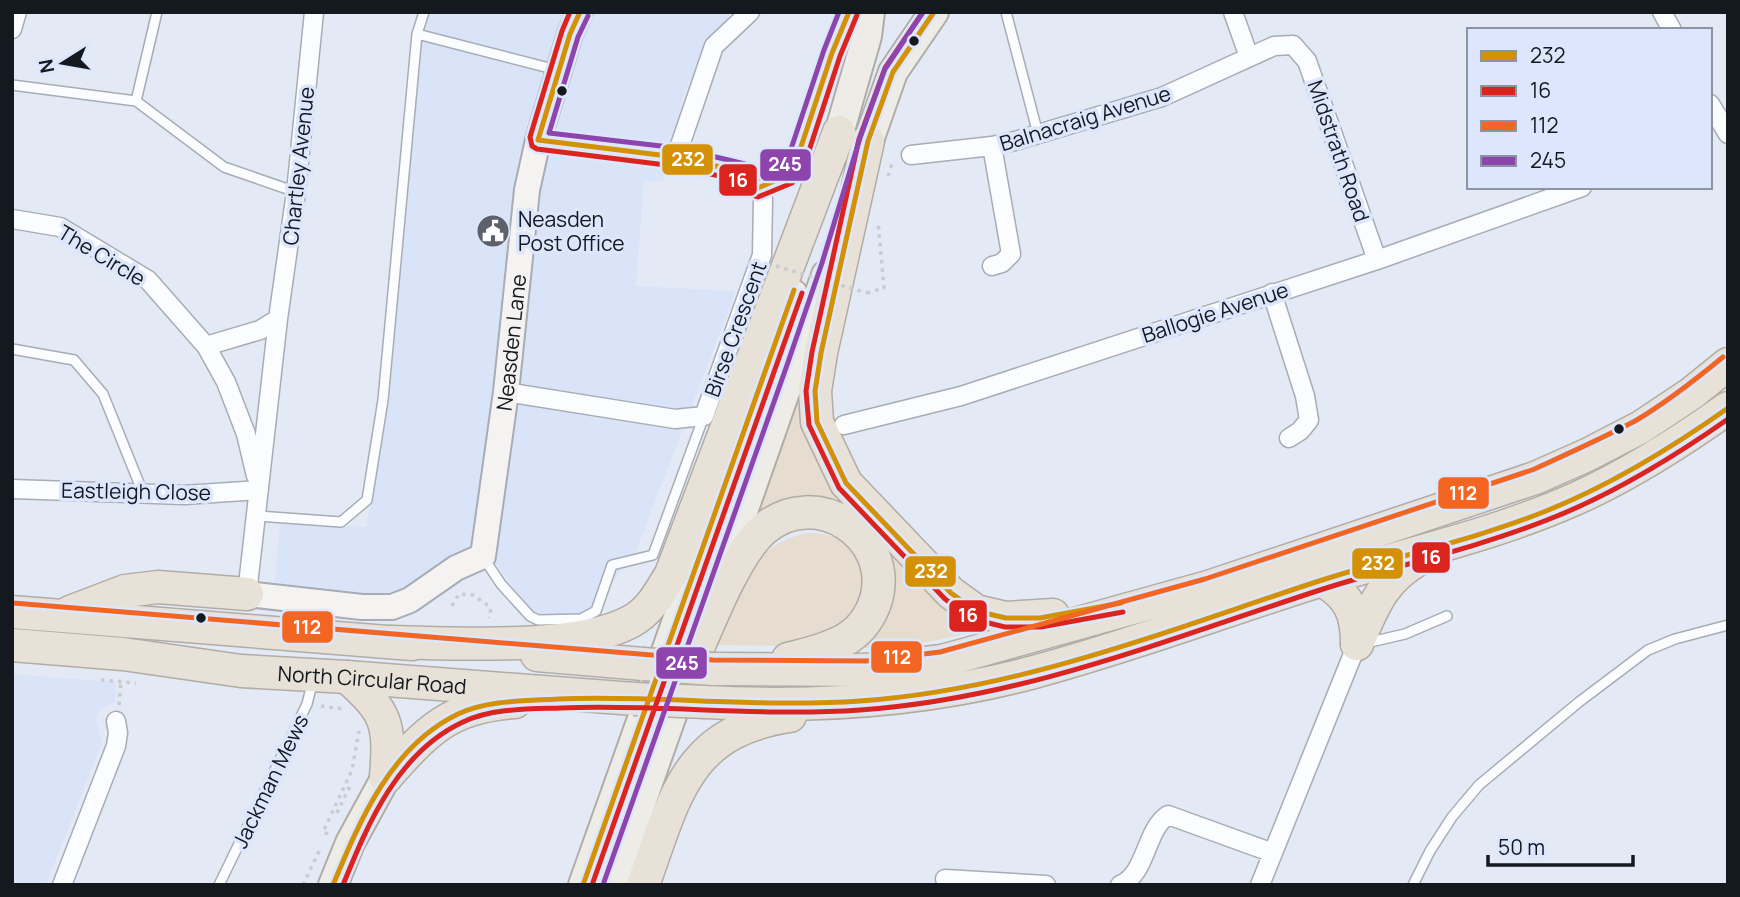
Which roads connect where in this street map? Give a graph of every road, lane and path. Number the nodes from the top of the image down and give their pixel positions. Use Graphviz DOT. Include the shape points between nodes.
graph roads {
  1 [pos="17,12"];
  2 [pos="157,12"];
  3 [pos="314,12"];
  4 [pos="424,12"];
  5 [pos="580,12"];
  6 [pos="750,12"];
  7 [pos="849,12"];
  8 [pos="870,12"];
  9 [pos="934,12"];
  10 [pos="1006,12"];
  11 [pos="1233,12"];
  12 [pos="1662,12"];
  13 [pos="1671,28"];
  14 [pos="12,29"];
  15 [pos="417,34"];
  16 [pos="1293,45"];
  17 [pos="1249,57"];
  18 [pos="559,71"];
  19 [pos="12,85"];
  20 [pos="136,101"];
  21 [pos="1712,108"];
  22 [pos="1722,128"];
  23 [pos="1038,134"];
  24 [pos="854,137"];
  25 [pos="538,139"];
  26 [pos="992,146"];
  27 [pos="911,155"];
  28 [pos="676,157"];
  29 [pos="886,183"];
  30 [pos="758,188"];
  31 [pos="1576,189"];
  32 [pos="296,192"];
  33 [pos="12,219"];
  34 [pos="878,221"];
  35 [pos="1377,260"];
  36 [pos="776,266"];
  37 [pos="992,266"];
  38 [pos="1272,293"];
  39 [pos="278,319"];
  40 [pos="206,346"];
  41 [pos="12,349"];
  42 [pos="1728,364"];
  43 [pos="506,392"];
  44 [pos="1728,408"];
  45 [pos="704,416"];
  46 [pos="844,425"];
  47 [pos="1289,438"];
  48 [pos="12,489"];
  49 [pos="259,490"];
  50 [pos="143,493"];
  51 [pos="258,516"];
  52 [pos="1438,548"];
  53 [pos="482,556"];
  54 [pos="1322,580"];
  55 [pos="1208,587"];
  56 [pos="247,594"];
  57 [pos="452,606"];
  58 [pos="12,612"];
  59 [pos="62,615"];
  60 [pos="1447,616"];
  61 [pos="487,621"];
  62 [pos="1728,625"];
  63 [pos="391,642"];
  64 [pos="1357,644"];
  65 [pos="12,645"];
  66 [pos="726,669"];
  67 [pos="314,675"];
  68 [pos="347,677"];
  69 [pos="121,681"];
  70 [pos="694,693"];
  71 [pos="912,696"];
  72 [pos="593,697"];
  73 [pos="119,702"];
  74 [pos="321,706"];
  75 [pos="350,709"];
  76 [pos="360,720"];
  77 [pos="116,721"];
  78 [pos="386,777"];
  79 [pos="351,783"];
  80 [pos="339,838"];
  81 [pos="1273,853"];
  82 [pos="946,879"];
  83 [pos="62,885"];
  84 [pos="219,885"];
  85 [pos="303,885"];
  86 [pos="333,885"];
  87 [pos="583,885"];
  88 [pos="612,885"];
  89 [pos="643,885"];
  90 [pos="1046,885"];
  91 [pos="1120,885"];
  92 [pos="1260,885"];
  93 [pos="1413,885"];
  1 -- 14 [label="street"];
  2 -- 20 [label="lane"];
  3 -- 32 [label="street, Chartley Avenue"];
  4 -- 15 [label="lane"];
  5 -- 18 [label="street, Neasden Lane"];
  6 -- 28 [label="street" via="714,46"];
  7 -- 30 [label="street" via="794,168"];
  8 -- 24 [label="main road"];
  9 -- 24 [label="main road"];
  10 -- 23 [label="lane"];
  11 -- 17 [label="street"];
  12 -- 13 [label="street"];
  15 -- 18 [label="lane"];
  15 -- 51 [label="lane" via="383,400 367,500 341,522"];
  16 -- 17 [label="street, Balnacraig Avenue" via="1275,46"];
  16 -- 35 [label="street, Midstrath Road" via="1307,61"];
  17 -- 23 [label="street, Balnacraig Avenue" via="1162,97"];
  18 -- 25 [label="street, Neasden Lane"];
  19 -- 20 [label="lane"];
  20 -- 32 [label="lane" via="224,167"];
  21 -- 22 [label="street"];
  23 -- 26 [label="street, Balnacraig Avenue"];
  24 -- 55 [label="highway" via="815,391 817,422 846,483 951,593 976,611 1006,618 1040,618"];
  24 -- 63 [label="highway" via="671,573 646,611 615,629 568,638"];
  24 -- 70 [label="main road" via="803,345"];
  24 -- 87 [label="main road" via="804,257"];
  25 -- 28 [label="street"];
  25 -- 43 [label="street, Neasden Lane" via="527,190"];
  26 -- 27 [label="street, Balnacraig Avenue"];
  26 -- 37 [label="street" via="1011,254"];
  27 -- 29 [label="path" via="894,158"];
  28 -- 30 [label="street" via="742,172"];
  30 -- 45 [label="street, Birse Crescent" via="763,199 762,255"];
  31 -- 35 [label="street, Ballogie Avenue"];
  32 -- 39 [label="street, Chartley Avenue"];
  33 -- 40 [label="street, The Circle" via="60,227 148,280"];
  34 -- 36 [label="path, bridge" via="884,288 867,293"];
  35 -- 38 [label="street, Ballogie Avenue"];
  38 -- 46 [label="street, Ballogie Avenue" via="961,396"];
  38 -- 47 [label="street" via="1309,420"];
  39 -- 40 [label="street" via="260,330"];
  39 -- 49 [label="street, Chartley Avenue"];
  40 -- 49 [label="street, The Circle" via="246,434"];
  41 -- 50 [label="lane" via="75,359 103,394"];
  42 -- 55 [label="highway, North Circular Road" via="1641,427 1535,478"];
  43 -- 45 [label="street, Birse Crescent" via="675,419"];
  43 -- 53 [label="street, Neasden Lane"];
  44 -- 52 [label="highway, North Circular Road" via="1597,488 1536,515"];
  45 -- 53 [label="lane" via="653,555 612,565 596,611 581,619 538,620 500,584"];
  48 -- 50 [label="street, Eastleigh Close"];
  49 -- 50 [label="street, Eastleigh Close"];
  49 -- 51 [label="street, Chartley Avenue"];
  51 -- 56 [label="street, Chartley Avenue"];
  52 -- 54 [label="highway, North Circular Road"];
  52 -- 64 [label="highway" via="1400,569 1377,598"];
  53 -- 56 [label="street" via="392,607"];
  54 -- 64 [label="highway" via="1339,589 1349,605 1357,624"];
  54 -- 71 [label="highway, North Circular Road" via="1033,672"];
  55 -- 66 [label="highway, North Circular Road" via="942,661 866,670"];
  56 -- 59 [label="highway" via="159,587 125,591"];
  57 -- 61 [label="path" via="459,594 473,595 490,607"];
  58 -- 59 [label="highway, North Circular Road"];
  59 -- 63 [label="highway, North Circular Road"];
  60 -- 64 [label="lane" via="1405,634"];
  62 -- 93 [label="lane" via="1648,650 1479,785 1430,851"];
  63 -- 66 [label="highway, North Circular Road, bridge"];
  64 -- 81 [label="street"];
  65 -- 67 [label="highway, North Circular Road"];
  66 -- 70 [label="highway" via="827,648 862,626 873,610 878,590 879,572 867,542 838,518 810,513 782,518 765,528 736,568"];
  67 -- 68 [label="highway, North Circular Road"];
  67 -- 84 [label="lane, Jackman Mews" via="307,704"];
  68 -- 72 [label="highway, North Circular Road"];
  68 -- 78 [label="highway" via="368,695 384,719 389,746"];
  69 -- 73 [label="path"];
  70 -- 71 [label="highway, North Circular Road" via="813,704"];
  70 -- 72 [label="highway, North Circular Road, bridge" via="634,699"];
  70 -- 88 [label="main road"];
  71 -- 89 [label="highway" via="771,719 734,731 710,746 679,790"];
  72 -- 78 [label="highway" via="505,703 463,712 425,735"];
  74 -- 75 [label="path"];
  76 -- 80 [label="path" via="352,770 323,832"];
  77 -- 83 [label="street" via="116,746"];
  78 -- 80 [label="main road"];
  79 -- 80 [label="path"];
  80 -- 85 [label="path"];
  80 -- 86 [label="main road"];
  81 -- 91 [label="street" via="1168,815 1159,821 1137,868"];
  81 -- 92 [label="street"];
  82 -- 90 [label="street"];
}
